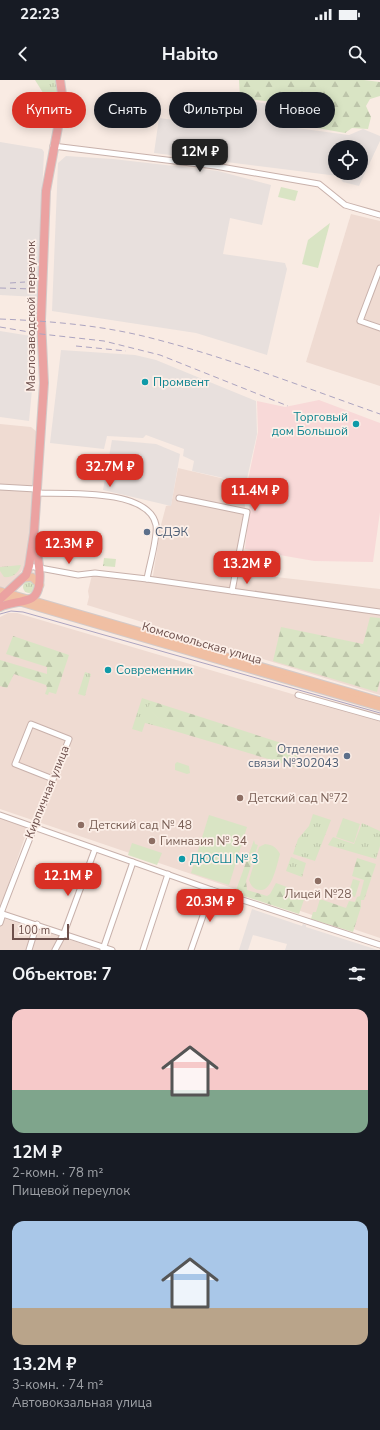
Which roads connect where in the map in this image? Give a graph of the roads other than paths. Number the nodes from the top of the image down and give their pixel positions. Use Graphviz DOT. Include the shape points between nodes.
graph roads {
  1 [pos="60,80"];
  2 [pos="54,146"];
  3 [pos="380,215"];
  4 [pos="380,268"];
  5 [pos="380,328"];
  6 [pos="0,487"];
  7 [pos="36,491"];
  8 [pos="179,498"];
  9 [pos="34,533"];
  10 [pos="29,566"];
  11 [pos="38,568"];
  12 [pos="147,579"];
  13 [pos="21,581"];
  14 [pos="39,587"];
  15 [pos="232,591"];
  16 [pos="2,595"];
  17 [pos="17,599"];
  18 [pos="29,600"];
  19 [pos="48,605"];
  20 [pos="0,607"];
  21 [pos="380,612"];
  22 [pos="298,695"];
  23 [pos="380,701"];
  24 [pos="380,707"];
  25 [pos="380,718"];
  26 [pos="53,778"];
  27 [pos="0,815"];
  28 [pos="33,827"];
  29 [pos="94,849"];
  30 [pos="133,862"];
  31 [pos="168,874"];
  32 [pos="212,890"];
  33 [pos="2,913"];
  34 [pos="0,923"];
  35 [pos="37,924"];
  36 [pos="64,933"];
  37 [pos="380,945"];
  38 [pos="104,949"];
  39 [pos="29,950"];
  40 [pos="55,950"];
  41 [pos="112,950"];
  42 [pos="143,950"];
  43 [pos="191,950"];
  1 -- 2 [label="highway, Маслозаводской переулок" via="63,101"];
  2 -- 3 [label="street" via="283,177 323,186 345,205"];
  2 -- 7 [label="highway, Маслозаводской переулок" via="47,176 45,203 41,320 44,383"];
  4 -- 5 [label="street" via="360,321"];
  6 -- 7 [label="street"];
  7 -- 9 [label="highway, Маслозаводской переулок"];
  7 -- 12 [label="street" via="99,495 126,500 151,514 156,529"];
  8 -- 15 [label="street" via="247,512"];
  9 -- 10 [label="highway, Маслозаводской переулок"];
  9 -- 11 [label="highway, Маслозаводской переулок"];
  10 -- 11 [label="street"];
  10 -- 13 [label="highway, Маслозаводской переулок"];
  11 -- 12 [label="street" via="78,575 95,573"];
  11 -- 14 [label="highway, Маслозаводской переулок"];
  12 -- 15 [label="street"];
  13 -- 14 [label="main road" via="32,577"];
  13 -- 16 [label="highway"];
  13 -- 17 [label="main road"];
  14 -- 18 [label="highway" via="36,596"];
  14 -- 19 [label="main road" via="42,600"];
  15 -- 21 [label="street"];
  16 -- 17 [label="main road, Комсомольская улица"];
  17 -- 18 [label="highway, Комсомольская улица"];
  17 -- 20 [label="highway"];
  17 -- 24 [label="main road, Комсомольская улица"];
  18 -- 19 [label="main road, Комсомольская улица"];
  19 -- 23 [label="main road, Комсомольская улица"];
  22 -- 25 [label="street"];
  26 -- 26 [label="street, Кирпичная улица" via="68,738 31,724 15,764"];
  26 -- 28 [label="street, Кирпичная улица"];
  27 -- 28 [label="street"];
  28 -- 29 [label="street"];
  28 -- 33 [label="street, Кирпичная улица"];
  29 -- 30 [label="street"];
  29 -- 36 [label="street"];
  30 -- 31 [label="street"];
  30 -- 38 [label="street"];
  31 -- 32 [label="street"];
  31 -- 42 [label="street"];
  32 -- 37 [label="street"];
  32 -- 43 [label="street"];
  33 -- 34 [label="street, Кирпичная улица"];
  33 -- 35 [label="street"];
  35 -- 36 [label="street"];
  35 -- 39 [label="street"];
  36 -- 38 [label="street"];
  36 -- 40 [label="street"];
  38 -- 41 [label="street"];
}
